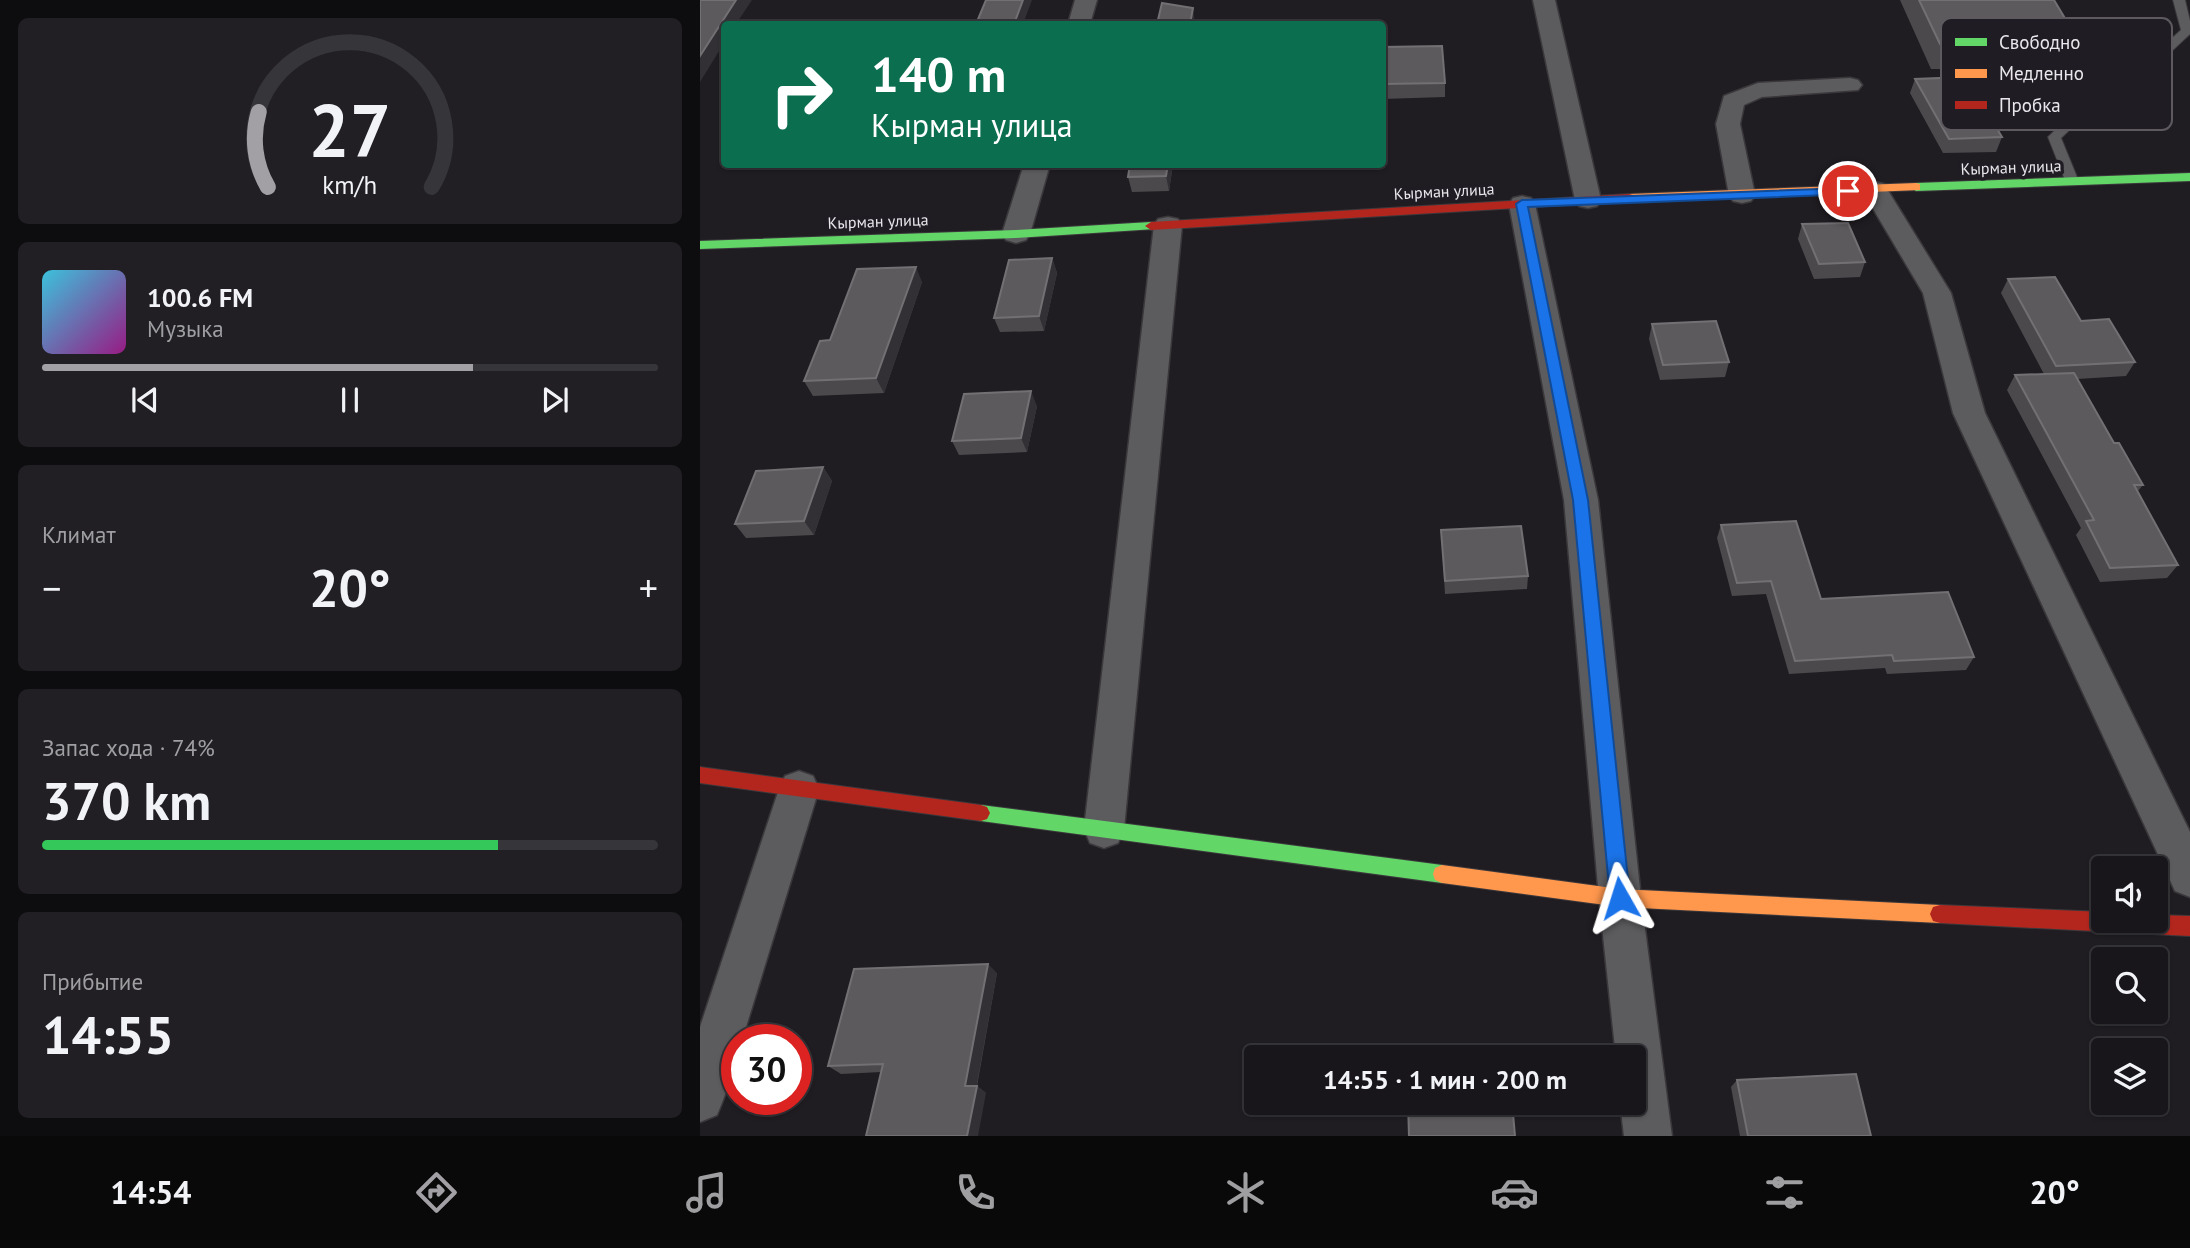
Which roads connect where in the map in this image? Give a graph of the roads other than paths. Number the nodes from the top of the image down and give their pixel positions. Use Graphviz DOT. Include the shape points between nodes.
graph roads {
  1 [pos="1086,0"];
  2 [pos="1544,0"];
  3 [pos="2179,0"];
  4 [pos="1080,21"];
  5 [pos="2172,45"];
  6 [pos="1850,85"];
  7 [pos="2062,130"];
  8 [pos="1036,168"];
  9 [pos="2190,177"];
  10 [pos="2072,182"];
  11 [pos="1875,190"];
  12 [pos="1742,195"];
  13 [pos="1588,200"];
  14 [pos="1522,204"];
  15 [pos="1168,225"];
  16 [pos="1016,234"];
  17 [pos="700,245"];
  18 [pos="700,775"];
  19 [pos="799,789"];
  20 [pos="1104,829"];
  21 [pos="2190,877"];
  22 [pos="1620,898"];
  23 [pos="2190,926"];
  24 [pos="700,1098"];
  25 [pos="1648,1136"];
  1 -- 4 [label="street"];
  2 -- 13 [label="street"];
  3 -- 5 [label="lane" via="2188,31"];
  6 -- 12 [label="street" via="1758,90 1733,101 1728,124"];
  7 -- 10 [label="lane" via="2054,137"];
  8 -- 16 [label="street"];
  9 -- 10 [label="street, Кырман улица"];
  10 -- 11 [label="street, Кырман улица"];
  11 -- 12 [label="street, Кырман улица"];
  11 -- 21 [label="street" via="1937,293 1969,412"];
  12 -- 13 [label="street, Кырман улица"];
  13 -- 14 [label="street, Кырман улица"];
  14 -- 15 [label="street, Кырман улица"];
  14 -- 22 [label="street" via="1581,500"];
  15 -- 16 [label="street, Кырман улица"];
  15 -- 20 [label="street"];
  16 -- 17 [label="street, Кырман улица"];
  18 -- 19 [label="street"];
  19 -- 20 [label="street"];
  19 -- 24 [label="street"];
  20 -- 22 [label="street"];
  22 -- 23 [label="street"];
  22 -- 25 [label="street"];
}
